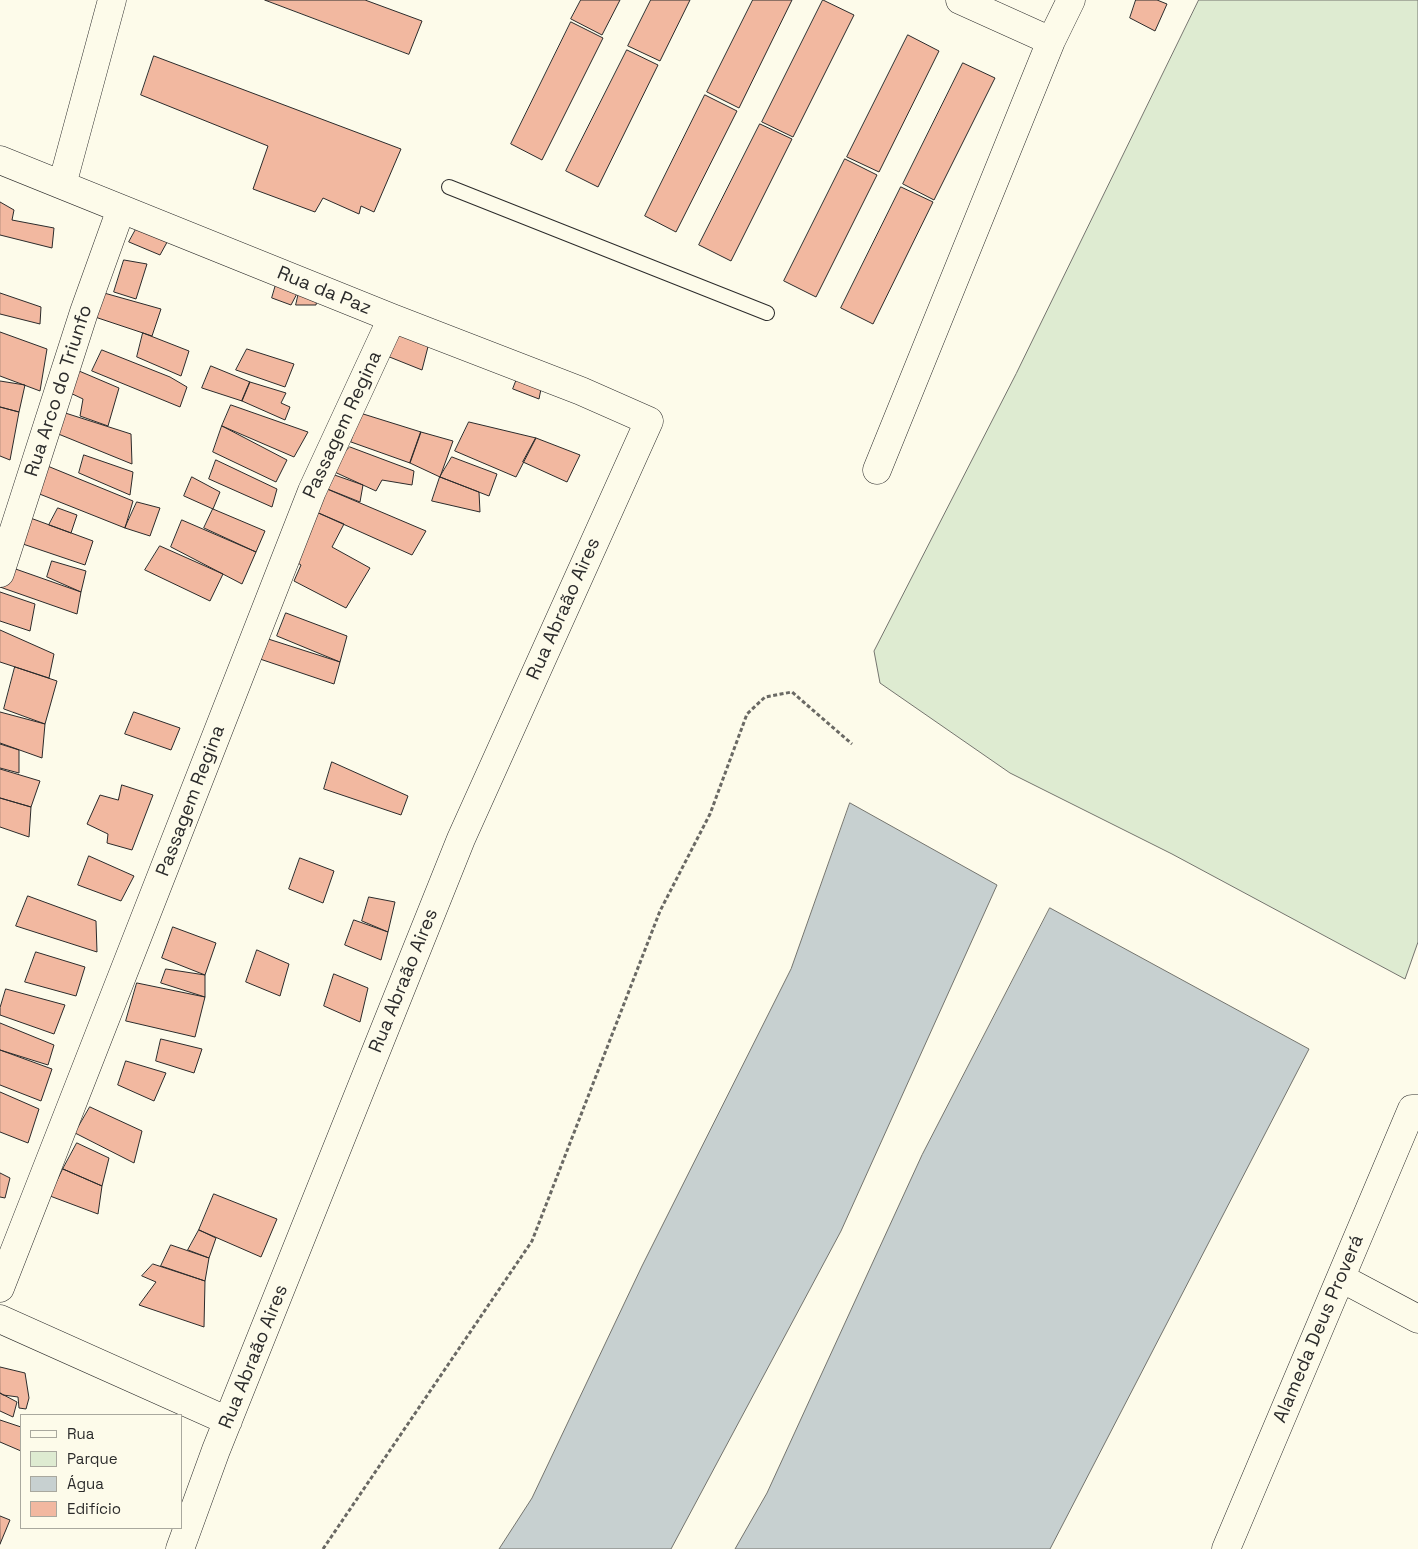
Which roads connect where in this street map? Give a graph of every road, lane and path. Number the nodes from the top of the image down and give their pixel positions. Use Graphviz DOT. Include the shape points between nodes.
graph roads {
  1 [pos="112,0"];
  2 [pos="960,0"];
  3 [pos="1071,0"];
  4 [pos="1050,41"];
  5 [pos="0,160"];
  6 [pos="62,185"];
  7 [pos="449,187"];
  8 [pos="121,209"];
  9 [pos="766,313"];
  10 [pos="392,318"];
  11 [pos="648,421"];
  12 [pos="877,470"];
  13 [pos="0,573"];
  14 [pos="852,744"];
  15 [pos="1415,1109"];
  16 [pos="1341,1278"];
  17 [pos="0,1288"];
  18 [pos="0,1319"];
  19 [pos="1418,1319"];
  20 [pos="228,1421"];
  21 [pos="180,1549"];
  22 [pos="323,1549"];
  23 [pos="1226,1549"];
  1 -- 6 [label="street"];
  2 -- 4 [label="street"];
  3 -- 4 [label="street"];
  4 -- 12 [label="street"];
  5 -- 6 [label="street, Rua da Paz"];
  6 -- 8 [label="street, Rua da Paz"];
  7 -- 9 [label="lane"];
  8 -- 10 [label="street, Rua da Paz"];
  8 -- 13 [label="street, Rua Arco do Triunfo" via="84,312"];
  10 -- 11 [label="street, Rua da Paz" via="581,391"];
  10 -- 17 [label="street, Passagem Regina" via="312,491"];
  11 -- 20 [label="street, Rua Abraão Aires" via="460,839"];
  14 -- 22 [label="path" via="792,692 765,697 747,714 710,814 660,911 532,1241"];
  15 -- 16 [label="street, Alameda Deus Proverá"];
  16 -- 19 [label="street"];
  16 -- 23 [label="street, Alameda Deus Proverá"];
  18 -- 20 [label="street"];
  20 -- 21 [label="street, Rua Abraão Aires"];
}
